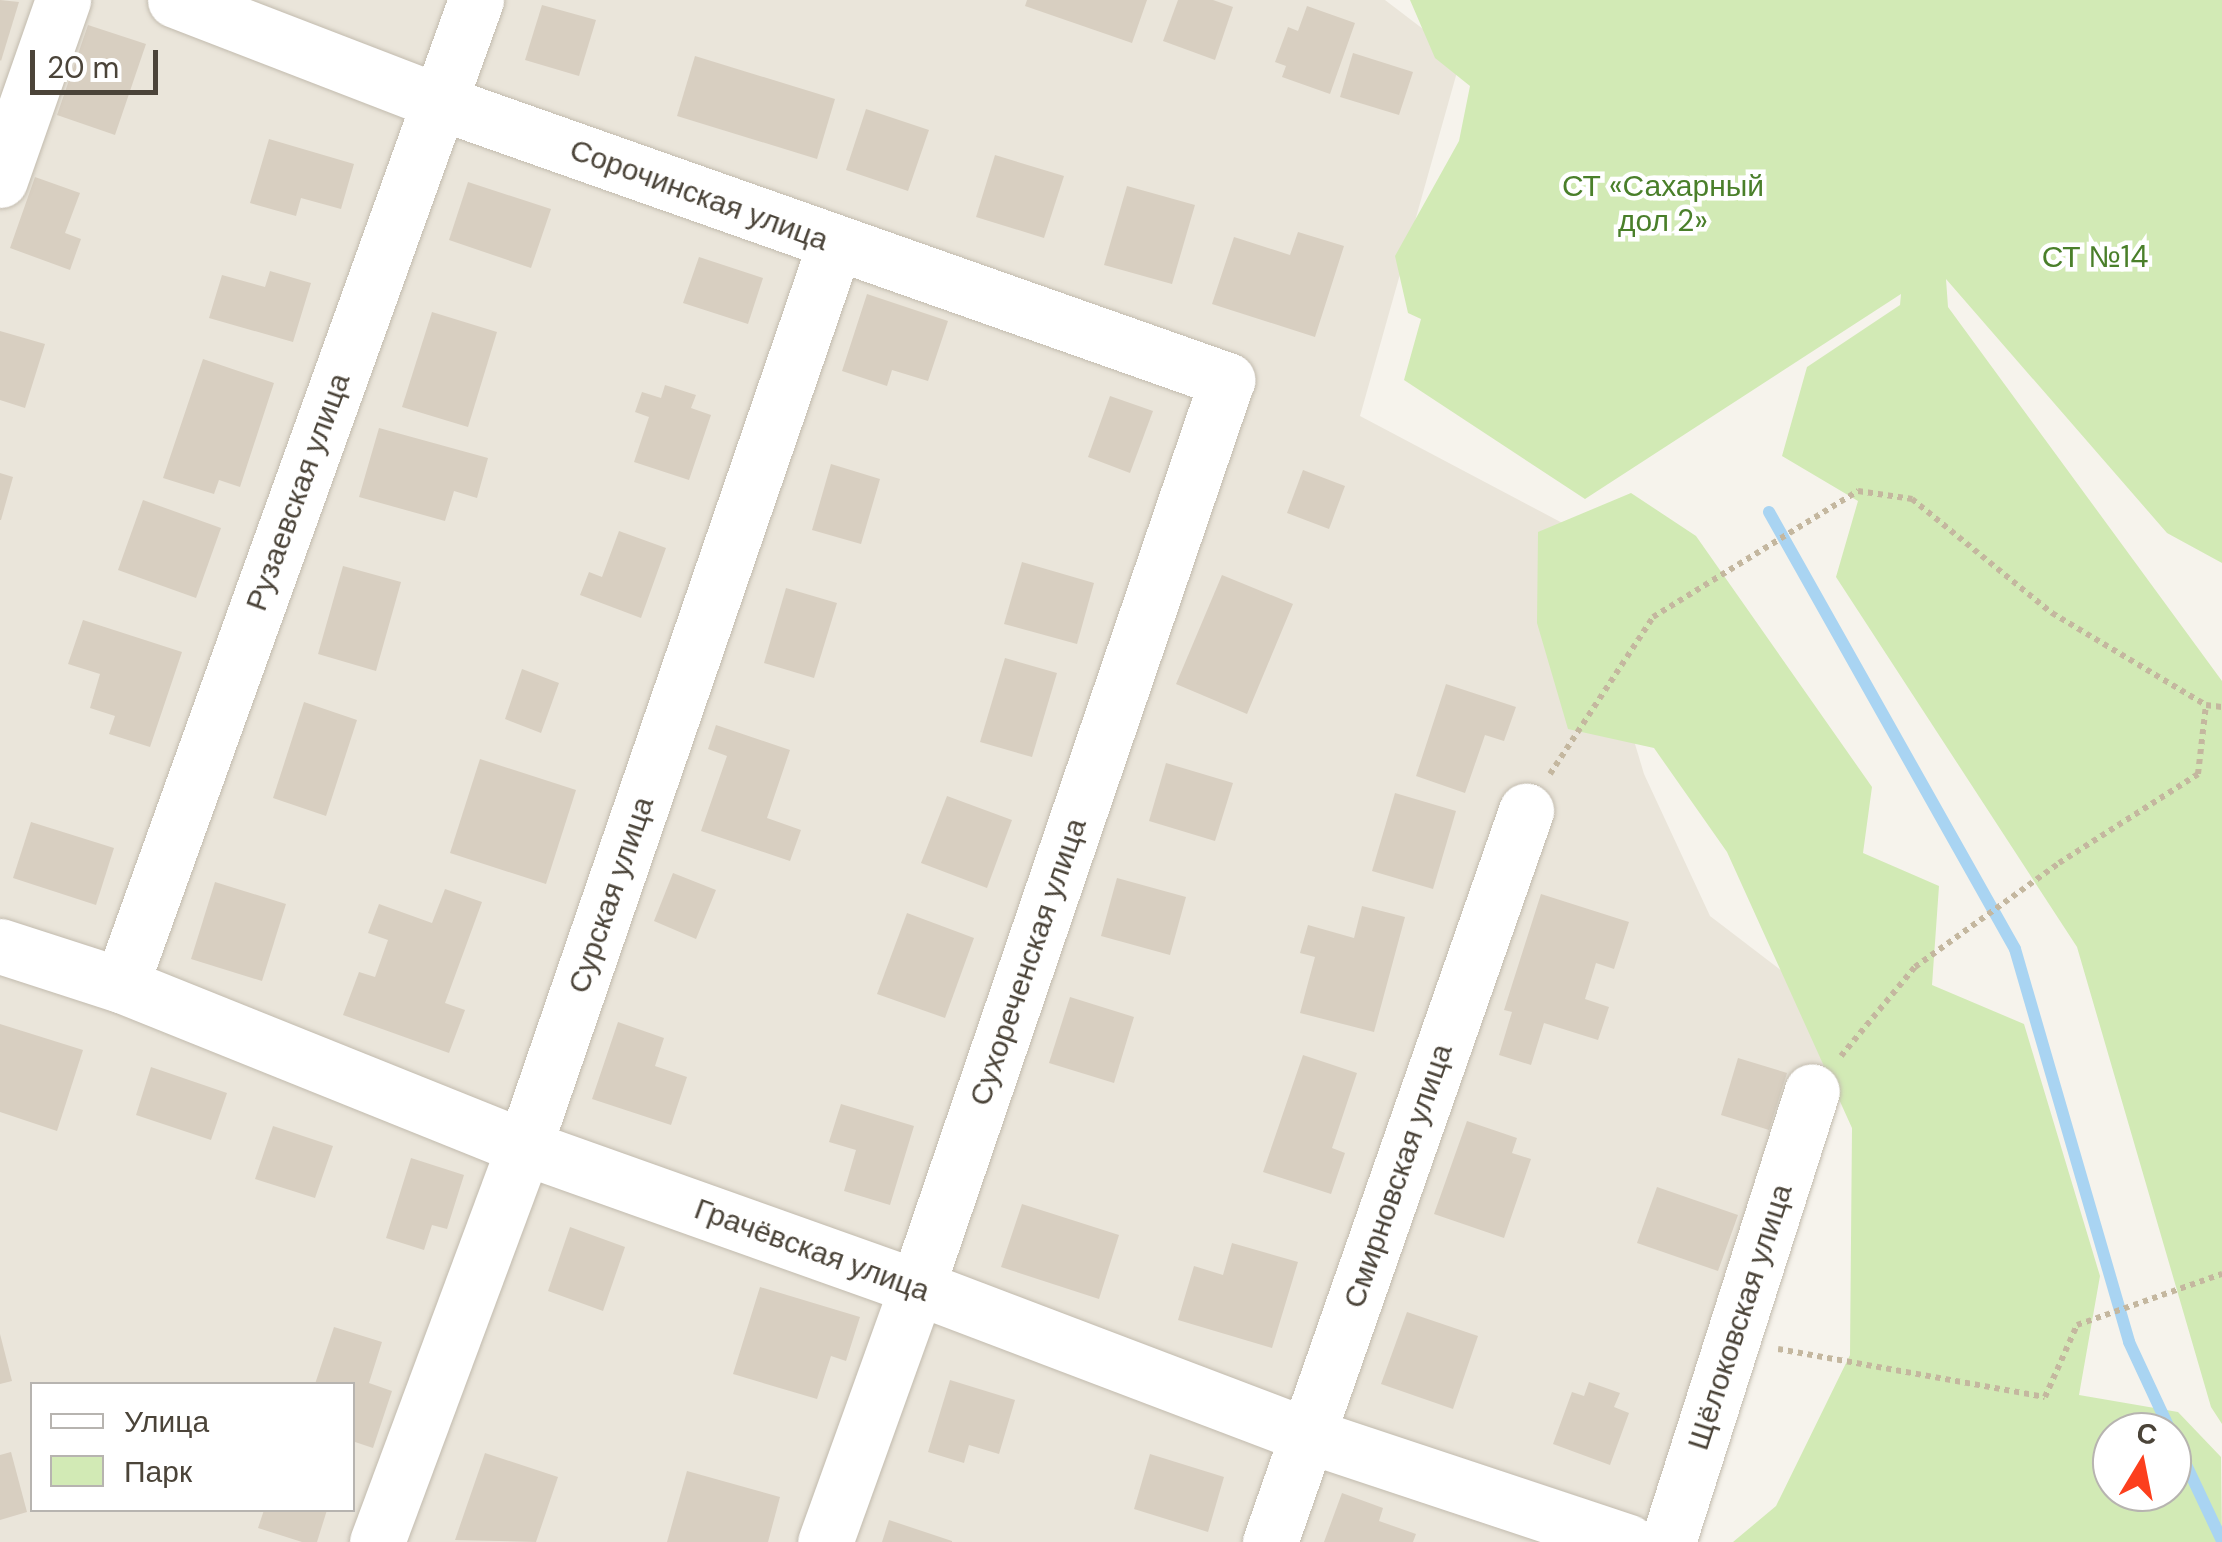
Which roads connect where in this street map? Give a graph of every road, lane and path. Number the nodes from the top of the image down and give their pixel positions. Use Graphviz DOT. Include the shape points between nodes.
graph roads {
  1 [pos="63,0"];
  2 [pos="175,0"];
  3 [pos="476,0"];
  4 [pos="439,102"];
  5 [pos="0,180"];
  6 [pos="835,244"];
  7 [pos="1226,380"];
  8 [pos="2206,705"];
  9 [pos="2222,707"];
  10 [pos="1526,811"];
  11 [pos="0,946"];
  12 [pos="121,985"];
  13 [pos="1812,1092"];
  14 [pos="524,1146"];
  15 [pos="2222,1274"];
  16 [pos="917,1288"];
  17 [pos="1733,1340"];
  18 [pos="1307,1435"];
  19 [pos="378,1542"];
  20 [pos="826,1542"];
  21 [pos="1270,1542"];
  22 [pos="1628,1542"];
  23 [pos="1668,1542"];
  1 -- 5 [label="street"];
  2 -- 4 [label="street, Сорочинская улица"];
  3 -- 4 [label="street, Рузаевская улица"];
  4 -- 6 [label="street, Сорочинская улица"];
  4 -- 12 [label="street, Рузаевская улица"];
  6 -- 7 [label="street, Сорочинская улица"];
  6 -- 14 [label="street, Сурская улица"];
  7 -- 16 [label="street, Сухореченская улица"];
  8 -- 9 [label="path"];
  8 -- 10 [label="path" via="2052,613 1912,499 1858,491 1653,616"];
  8 -- 13 [label="path" via="2198,774 2059,862 1915,967"];
  10 -- 18 [label="street, Смирновская улица"];
  11 -- 12 [label="street, Грачёвская улица"];
  12 -- 14 [label="street, Грачёвская улица"];
  13 -- 17 [label="street, Щёлоковская улица"];
  14 -- 16 [label="street, Грачёвская улица"];
  14 -- 19 [label="street, Сурская улица"];
  15 -- 17 [label="path" via="2077,1324 2045,1397"];
  16 -- 18 [label="street, Грачёвская улица"];
  16 -- 20 [label="street, Сухореченская улица"];
  17 -- 23 [label="street, Щёлоковская улица"];
  18 -- 21 [label="street, Смирновская улица"];
  18 -- 22 [label="street, Грачёвская улица"];
}
